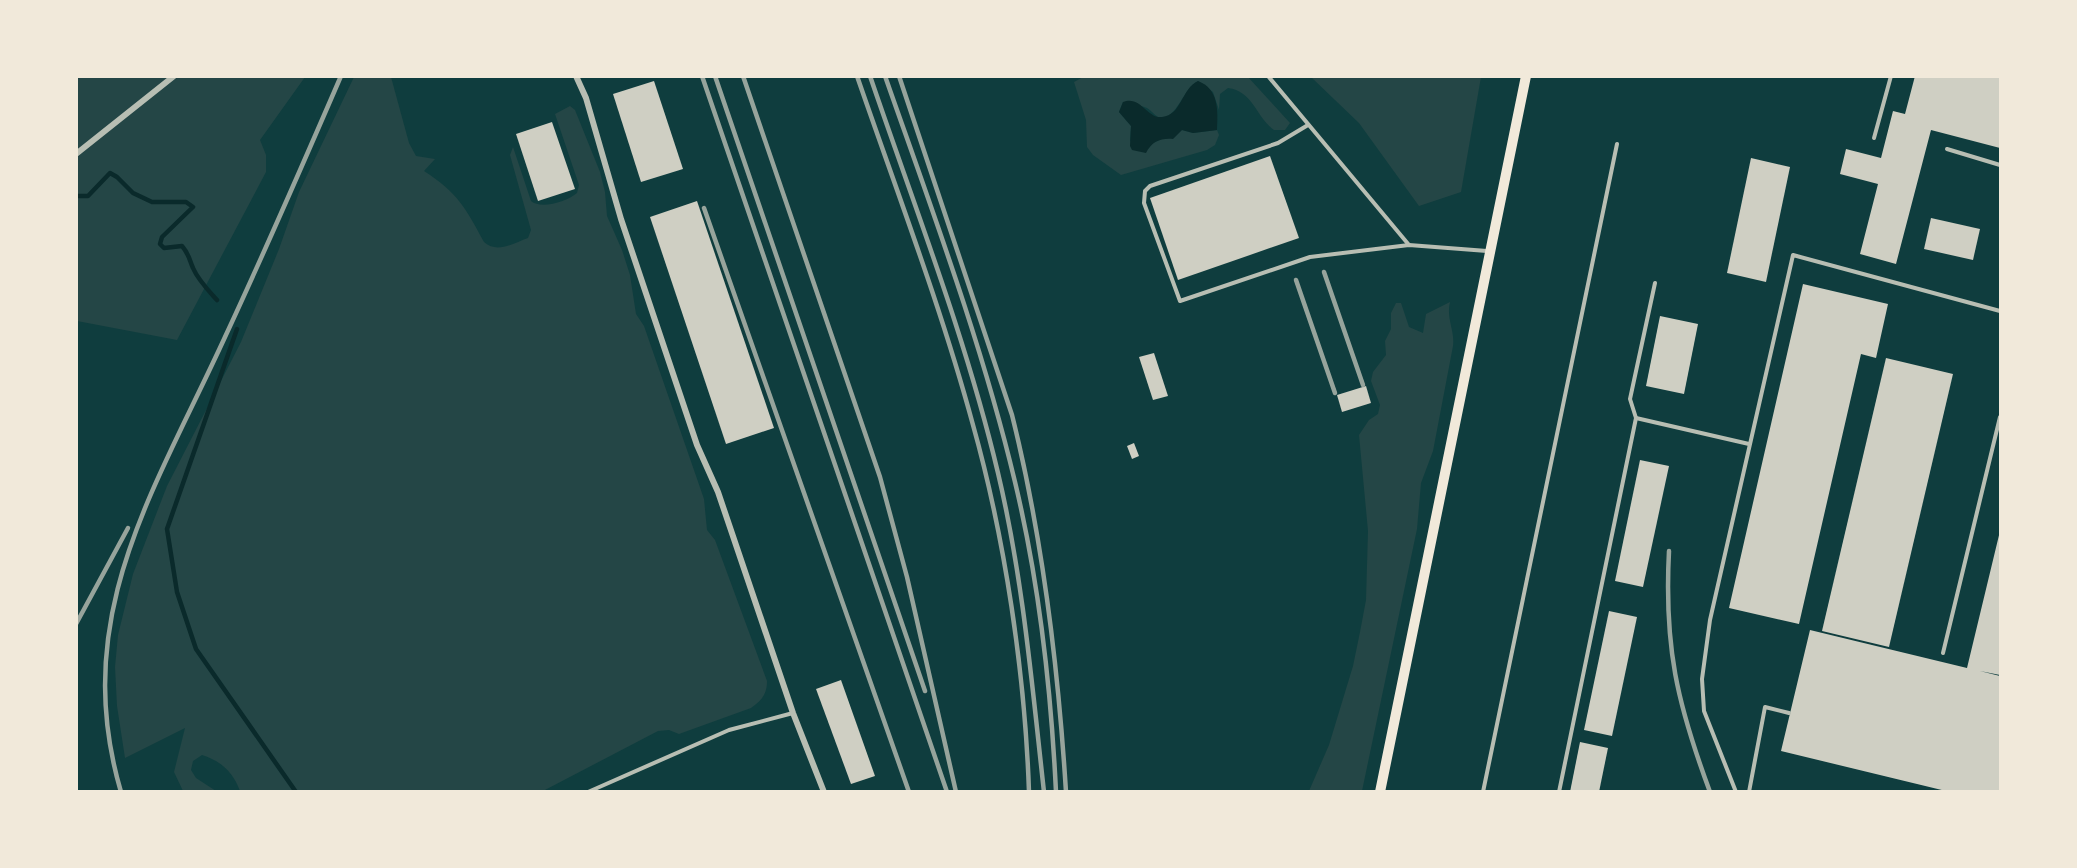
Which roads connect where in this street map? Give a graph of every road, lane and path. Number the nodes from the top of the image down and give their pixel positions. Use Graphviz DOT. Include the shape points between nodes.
graph roads {
  1 [pos="174,76"];
  2 [pos="576,76"];
  3 [pos="1268,76"];
  4 [pos="1526,76"];
  5 [pos="1891,76"];
  6 [pos="1308,125"];
  7 [pos="1874,138"];
  8 [pos="1617,144"];
  9 [pos="1947,149"];
  10 [pos="76,154"];
  11 [pos="2001,165"];
  12 [pos="1409,245"];
  13 [pos="1491,251"];
  14 [pos="1655,283"];
  15 [pos="2001,311"];
  16 [pos="2001,417"];
  17 [pos="1636,418"];
  18 [pos="1749,444"];
  19 [pos="1943,653"];
  20 [pos="793,713"];
  21 [pos="1789,713"];
  22 [pos="588,792"];
  23 [pos="824,792"];
  24 [pos="1380,792"];
  25 [pos="1483,792"];
  26 [pos="1558,792"];
  27 [pos="1736,792"];
  28 [pos="1749,792"];
  1 -- 10 [label="street"];
  2 -- 20 [label="street" via="693,434 732,530"];
  3 -- 6 [label="lane"];
  4 -- 13 [label="main road"];
  5 -- 7 [label="lane"];
  6 -- 12 [label="lane"];
  6 -- 12 [label="lane" via="1278,143 1150,186 1145,191 1144,203 1180,301 1299,258"];
  8 -- 25 [label="lane"];
  9 -- 11 [label="lane"];
  12 -- 13 [label="lane"];
  13 -- 24 [label="main road"];
  14 -- 17 [label="lane" via="1630,399"];
  15 -- 18 [label="lane" via="1793,255"];
  16 -- 19 [label="lane"];
  17 -- 18 [label="lane"];
  17 -- 26 [label="lane"];
  18 -- 27 [label="lane" via="1710,620 1702,679 1704,711"];
  20 -- 22 [label="lane" via="729,730"];
  20 -- 23 [label="street"];
  21 -- 28 [label="lane" via="1765,707"];
}
